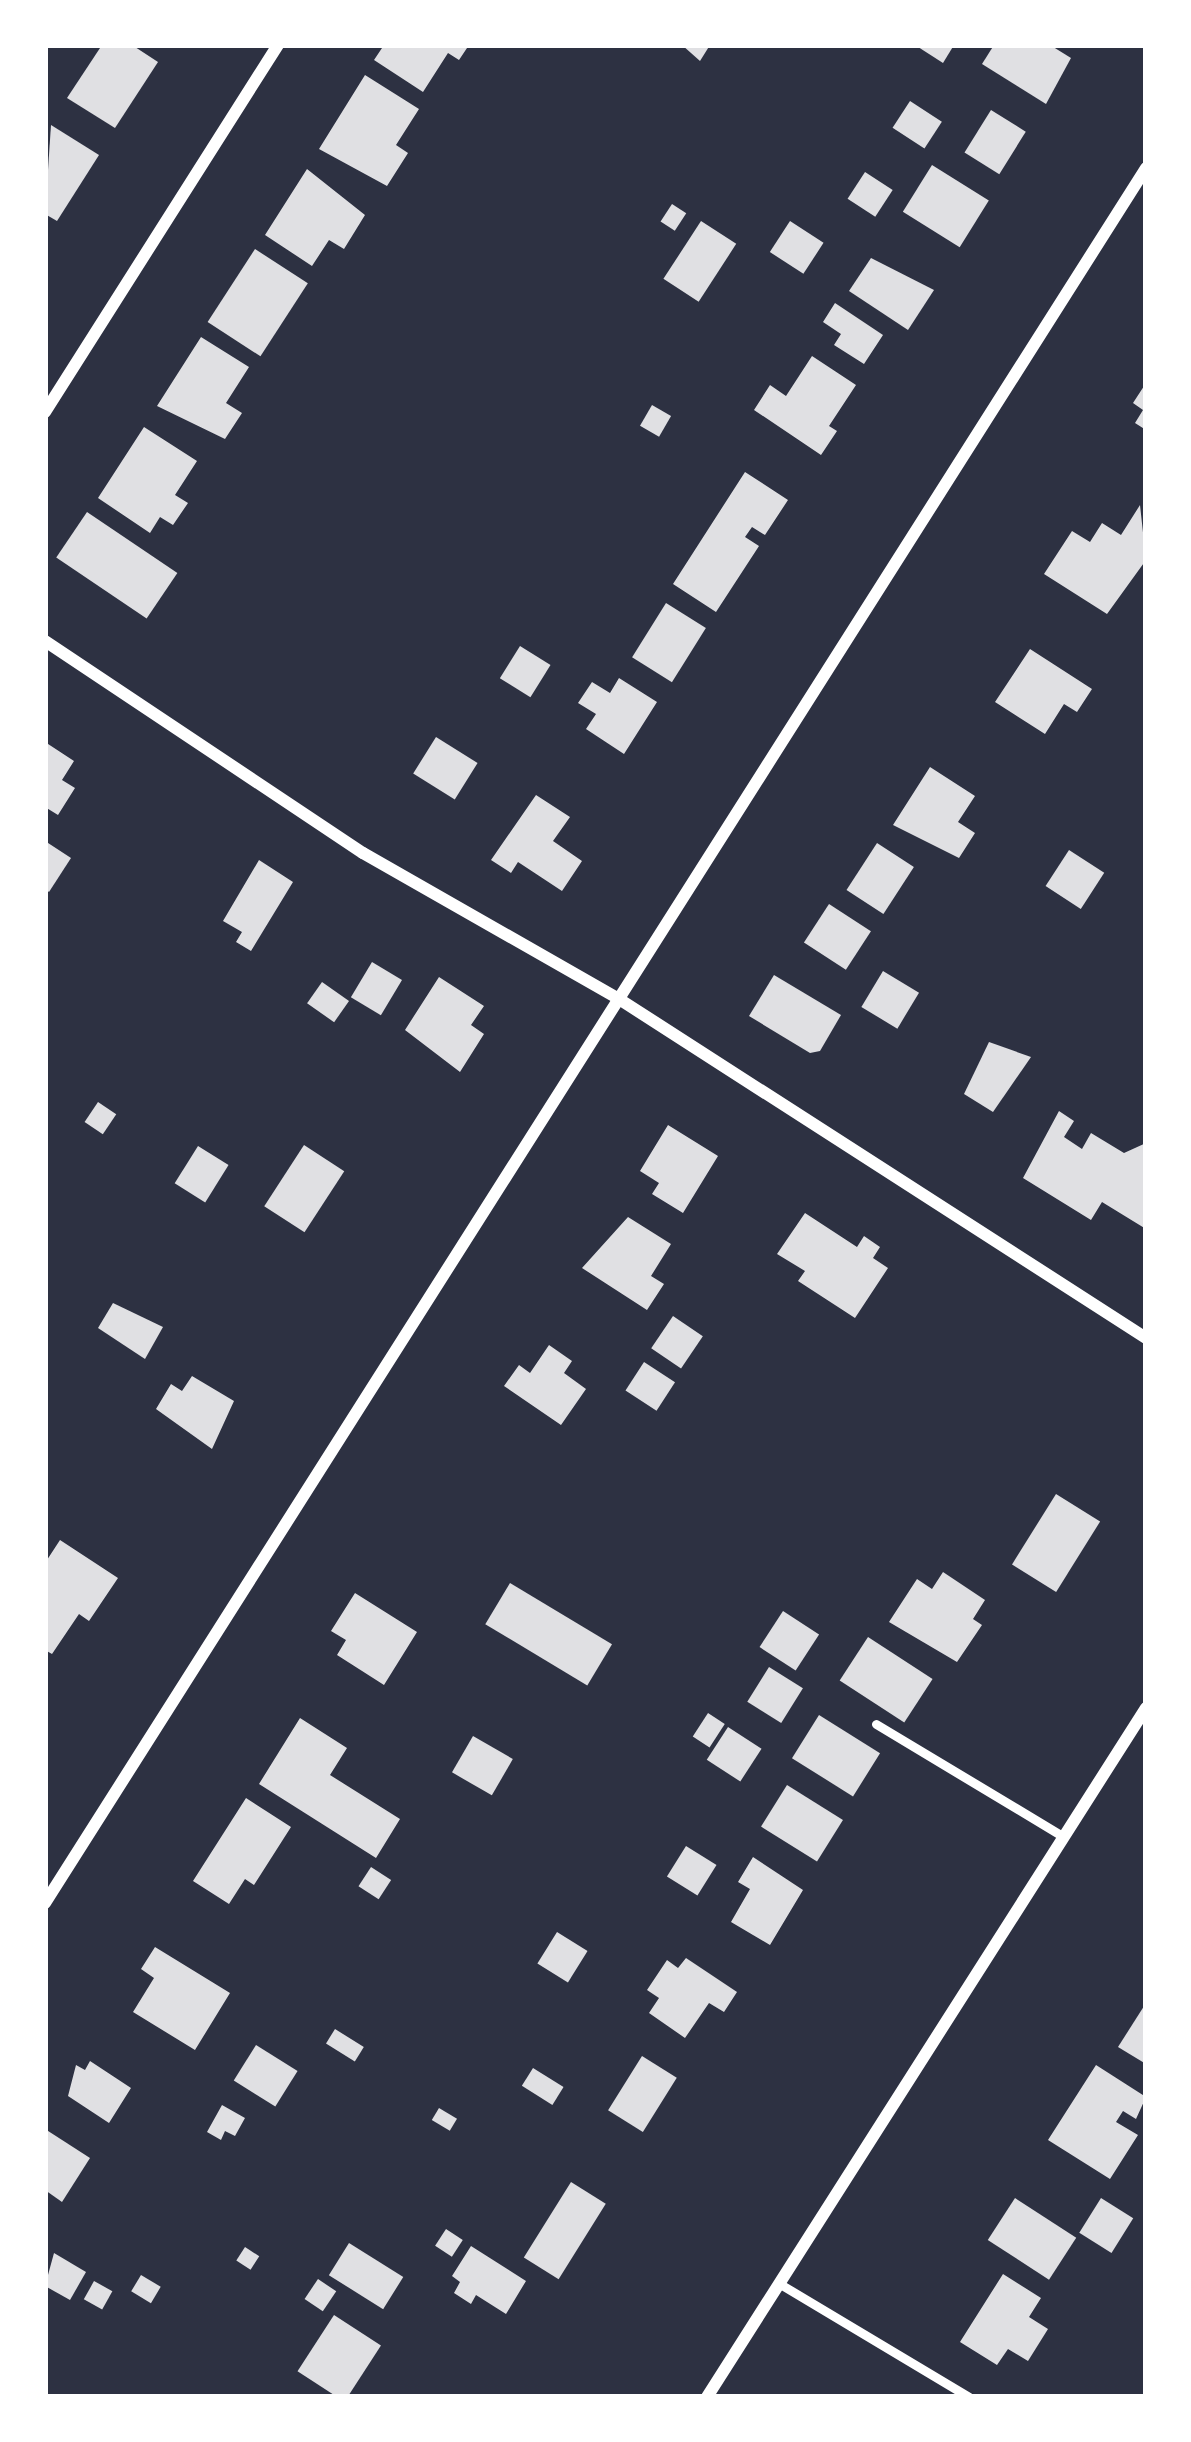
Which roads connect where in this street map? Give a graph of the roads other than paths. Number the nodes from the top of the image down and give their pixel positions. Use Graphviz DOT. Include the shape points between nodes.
graph roads {
  1 [pos="278,45"];
  2 [pos="1146,168"];
  3 [pos="45,412"];
  4 [pos="45,641"];
  5 [pos="620,999"];
  6 [pos="1146,1338"];
  7 [pos="1146,1708"];
  8 [pos="876,1724"];
  9 [pos="1064,1837"];
  10 [pos="45,1903"];
  11 [pos="780,2284"];
  12 [pos="707,2397"];
  13 [pos="969,2397"];
  1 -- 3 [label="street"];
  2 -- 5 [label="street"];
  4 -- 5 [label="street" via="363,854"];
  5 -- 6 [label="street"];
  5 -- 10 [label="street"];
  7 -- 9 [label="street"];
  8 -- 9 [label="lane"];
  9 -- 11 [label="street"];
  11 -- 12 [label="street"];
  11 -- 13 [label="lane"];
}
